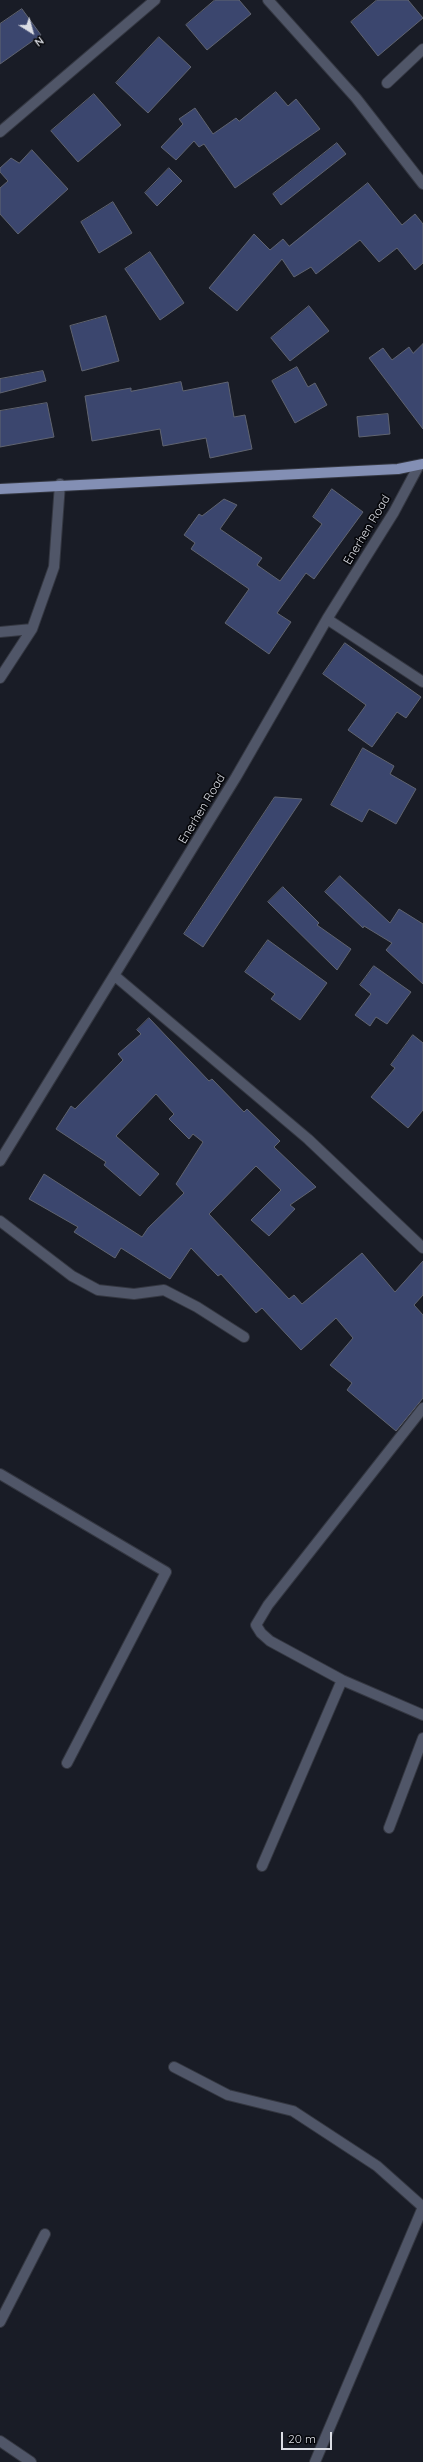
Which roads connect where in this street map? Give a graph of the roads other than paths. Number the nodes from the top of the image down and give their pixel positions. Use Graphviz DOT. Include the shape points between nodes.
graph roads {
  1 [pos="156,0"];
  2 [pos="268,0"];
  3 [pos="423,49"];
  4 [pos="387,83"];
  5 [pos="0,132"];
  6 [pos="423,184"];
  7 [pos="421,465"];
  8 [pos="60,484"];
  9 [pos="0,489"];
  10 [pos="327,619"];
  11 [pos="32,629"];
  12 [pos="0,632"];
  13 [pos="0,678"];
  14 [pos="423,682"];
  15 [pos="115,976"];
  16 [pos="0,1161"];
  17 [pos="0,1221"];
  18 [pos="423,1248"];
  19 [pos="244,1337"];
  20 [pos="423,1408"];
  21 [pos="0,1474"];
  22 [pos="342,1680"];
  23 [pos="423,1715"];
  24 [pos="423,1738"];
  25 [pos="67,1763"];
  26 [pos="389,1828"];
  27 [pos="262,1866"];
  28 [pos="174,2068"];
  29 [pos="423,2207"];
  30 [pos="45,2234"];
  31 [pos="0,2322"];
  32 [pos="0,2441"];
  33 [pos="31,2462"];
  34 [pos="315,2462"];
  1 -- 5 [label="street"];
  2 -- 6 [label="street" via="356,98"];
  3 -- 4 [label="street"];
  7 -- 8 [label="main road" via="398,470"];
  7 -- 10 [label="street, Enerhen Road"];
  8 -- 9 [label="main road"];
  8 -- 11 [label="street" via="54,567"];
  10 -- 14 [label="street"];
  10 -- 15 [label="street, Enerhen Road" via="236,777"];
  11 -- 12 [label="street"];
  11 -- 13 [label="street"];
  15 -- 16 [label="street, Enerhen Road"];
  15 -- 18 [label="street" via="308,1138"];
  17 -- 19 [label="street" via="72,1276 98,1290 134,1294 164,1290 197,1307"];
  20 -- 22 [label="street" via="268,1605 256,1625 260,1633 270,1641"];
  21 -- 25 [label="street" via="166,1572"];
  22 -- 23 [label="street"];
  22 -- 27 [label="street"];
  24 -- 26 [label="street"];
  28 -- 29 [label="street" via="228,2095 293,2111 377,2166"];
  29 -- 34 [label="street"];
  30 -- 31 [label="street"];
  32 -- 33 [label="street"];
}
